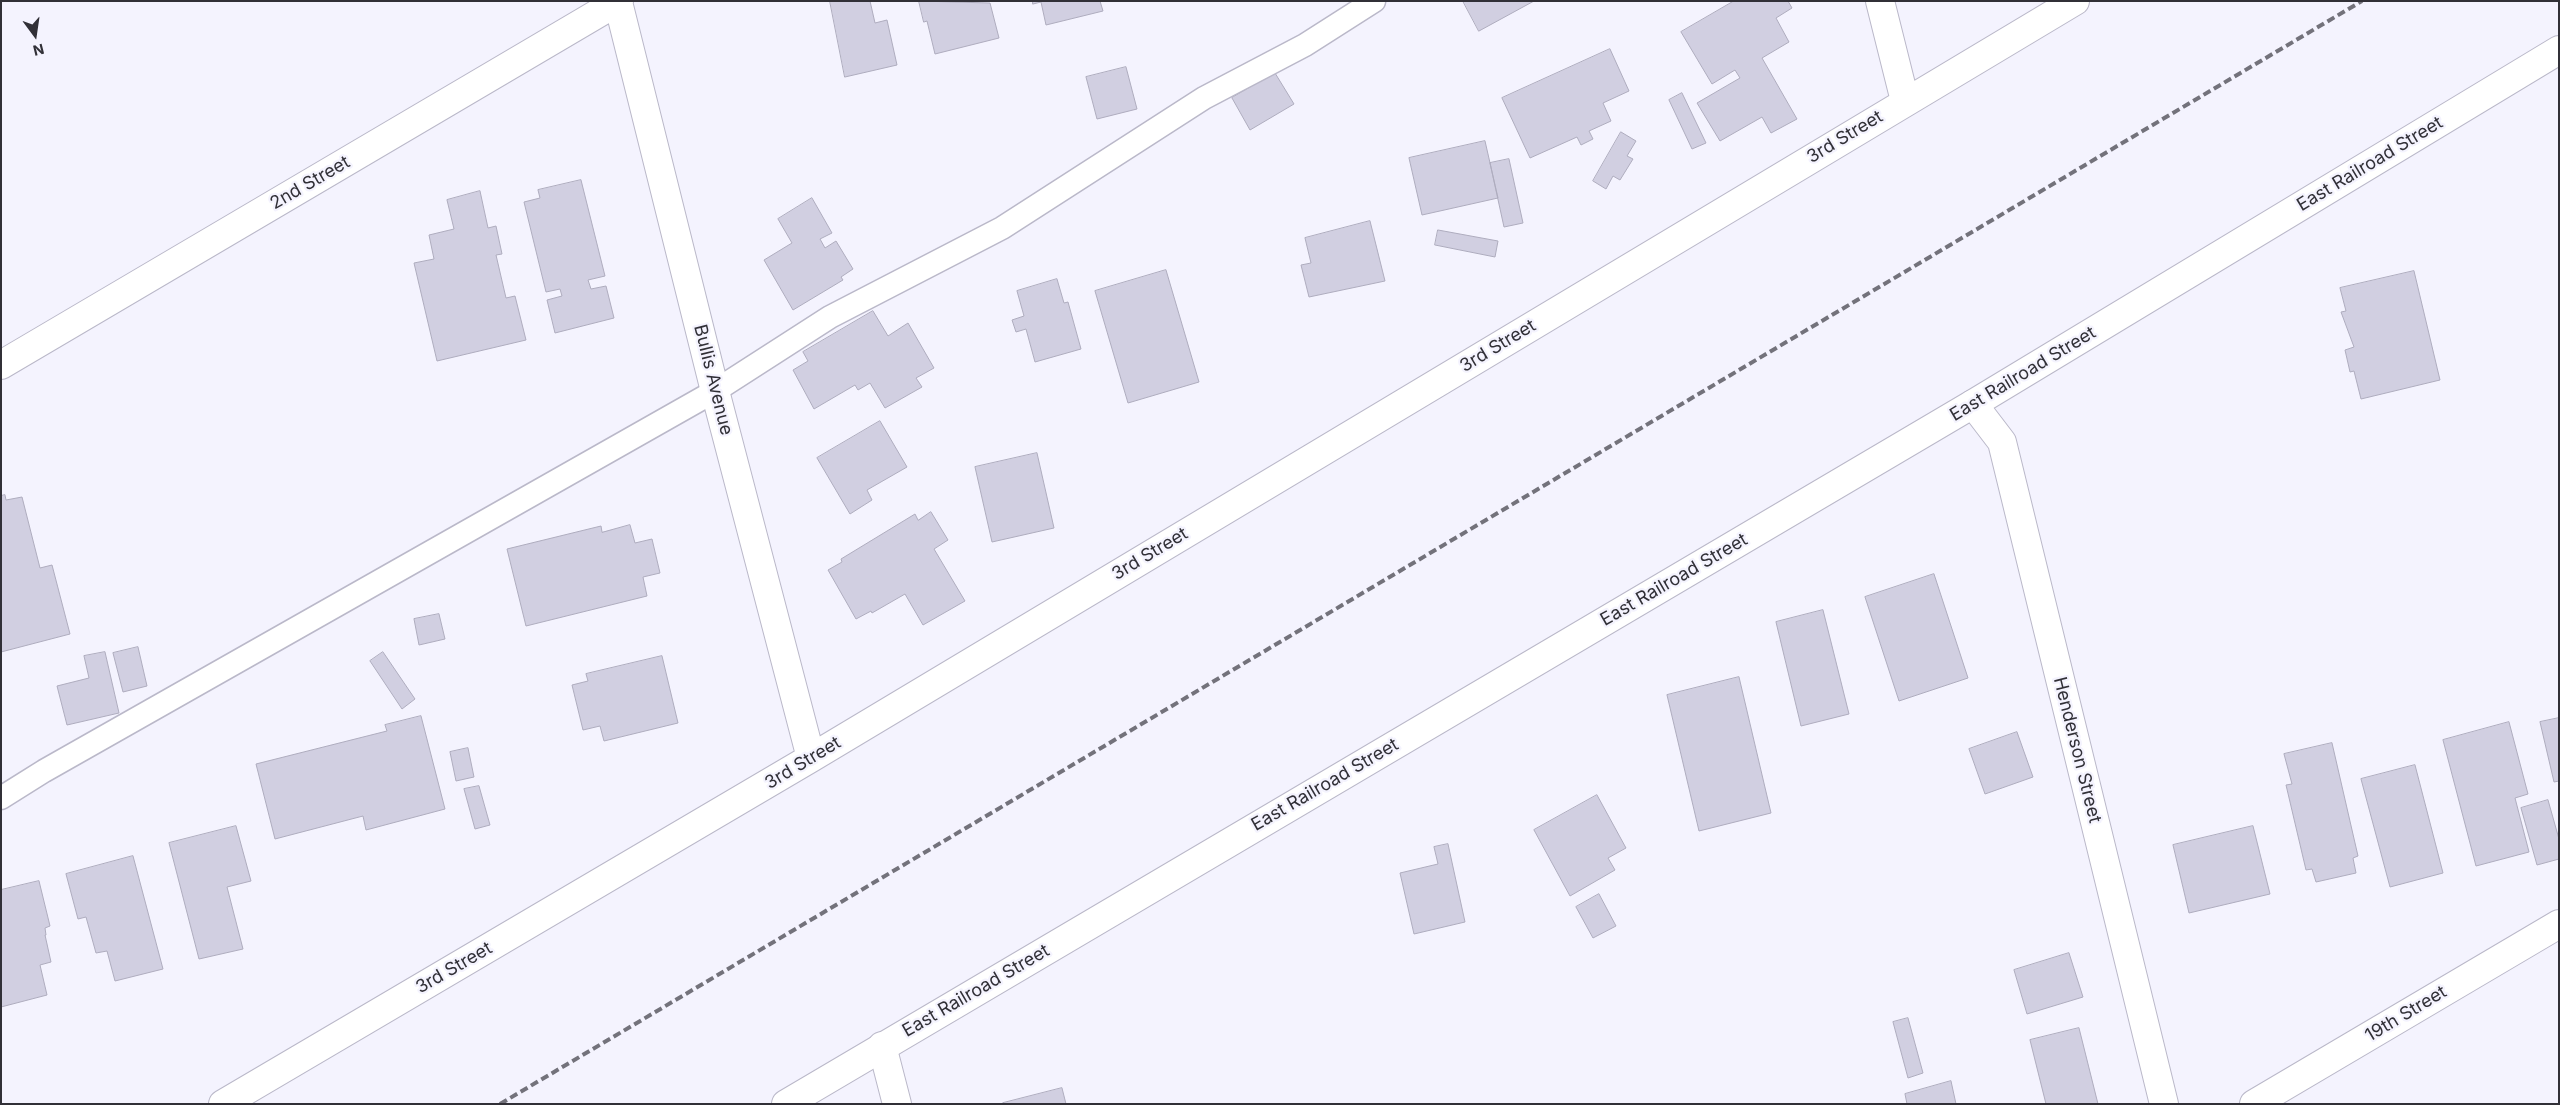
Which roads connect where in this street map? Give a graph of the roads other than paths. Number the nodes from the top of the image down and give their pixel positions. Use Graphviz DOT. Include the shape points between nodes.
graph roads {
  1 [pos="1374,1"];
  2 [pos="1880,1"];
  3 [pos="2075,1"];
  4 [pos="619,2"];
  5 [pos="2559,50"];
  6 [pos="1905,101"];
  7 [pos="1,365"];
  8 [pos="715,391"];
  9 [pos="1974,404"];
  10 [pos="811,758"];
  11 [pos="1,798"];
  12 [pos="2559,924"];
  13 [pos="882,1046"];
  14 [pos="223,1104"];
  15 [pos="786,1104"];
  16 [pos="897,1104"];
  17 [pos="2164,1104"];
  18 [pos="2254,1104"];
  1 -- 8 [label="lane" via="1304,45 1204,98 1002,228 830,317"];
  2 -- 6 [label="street"];
  3 -- 6 [label="street, 3rd Street"];
  4 -- 7 [label="street, 2nd Street"];
  4 -- 8 [label="street, Bullis Avenue"];
  5 -- 9 [label="street, East Railroad Street"];
  6 -- 10 [label="street, 3rd Street"];
  8 -- 10 [label="street, Bullis Avenue"];
  8 -- 11 [label="lane" via="78,751"];
  9 -- 13 [label="street, East Railroad Street"];
  9 -- 17 [label="street, Henderson Street" via="2002,442"];
  10 -- 14 [label="street, 3rd Street"];
  12 -- 18 [label="street, 19th Street"];
  13 -- 15 [label="street, East Railroad Street"];
  13 -- 16 [label="street"];
}
